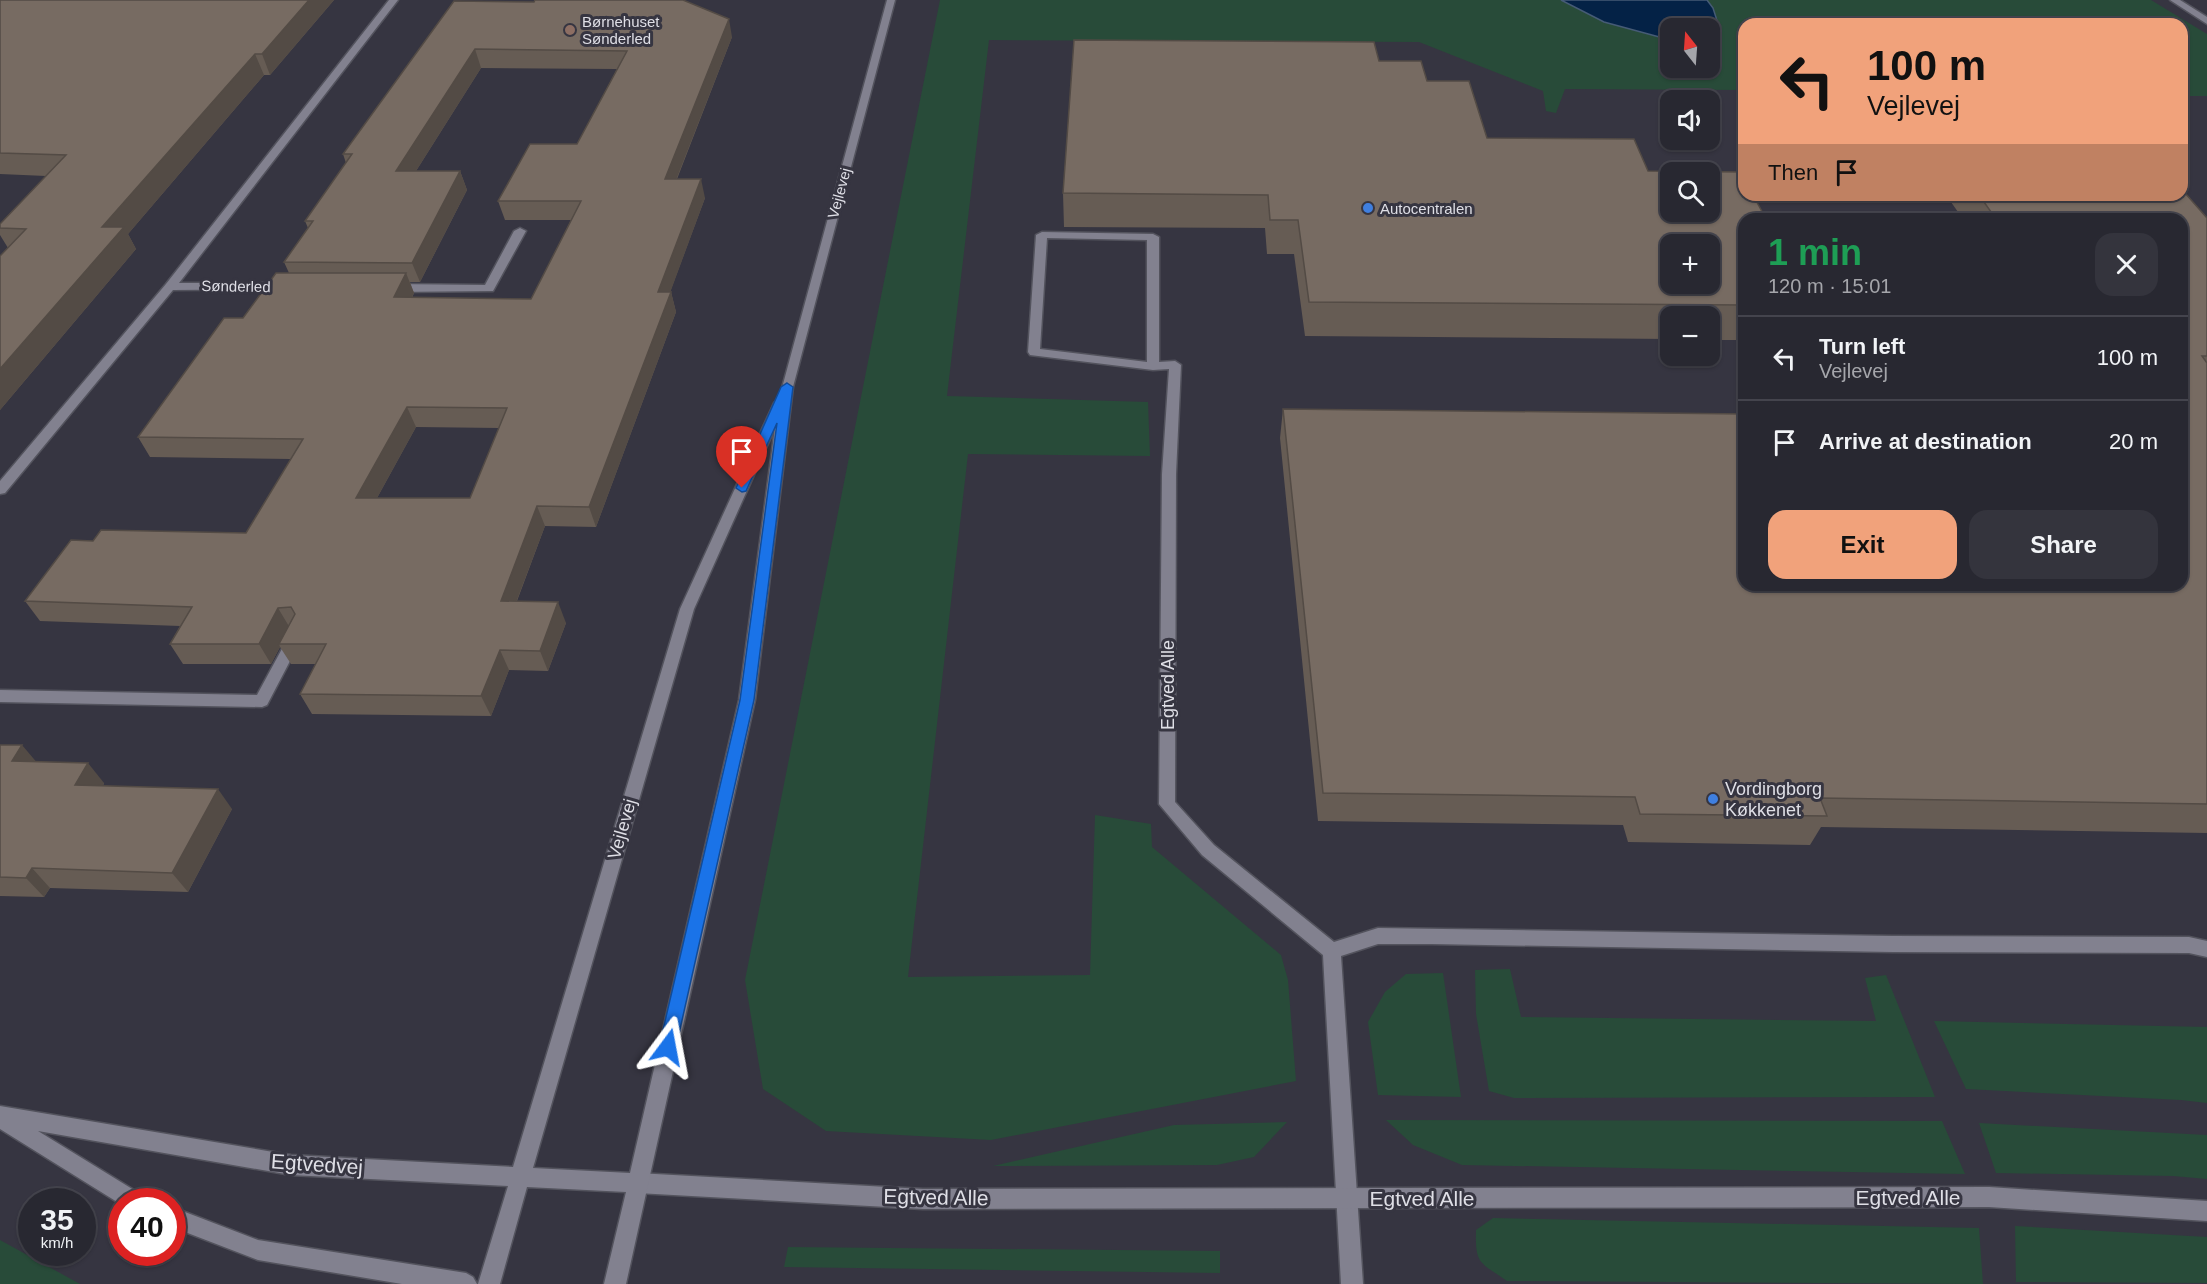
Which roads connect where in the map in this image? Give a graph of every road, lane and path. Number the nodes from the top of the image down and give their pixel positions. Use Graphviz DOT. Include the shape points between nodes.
graph roads {
  1 [pos="394,0"];
  2 [pos="891,0"];
  3 [pos="2174,0"];
  4 [pos="2207,21"];
  5 [pos="520,231"];
  6 [pos="170,286"];
  7 [pos="300,287"];
  8 [pos="383,288"];
  9 [pos="1153,366"];
  10 [pos="787,387"];
  11 [pos="0,490"];
  12 [pos="297,633"];
  13 [pos="0,696"];
  14 [pos="2207,949"];
  15 [pos="1332,951"];
  16 [pos="0,1116"];
  17 [pos="520,1175"];
  18 [pos="637,1183"];
  19 [pos="113,1188"];
  20 [pos="1347,1198"];
  21 [pos="2207,1211"];
  22 [pos="186,1222"];
  23 [pos="466,1284"];
  24 [pos="489,1284"];
  25 [pos="615,1284"];
  26 [pos="1352,1284"];
  1 -- 6 [label="street, Sønderled"];
  2 -- 10 [label="street, Vejlevej"];
  3 -- 4 [label="street"];
  5 -- 8 [label="street" via="489,289"];
  6 -- 7 [label="street, Sønderled"];
  6 -- 11 [label="street, Sønderled"];
  9 -- 9 [label="street, Egtved Alle" via="1153,237 1042,235 1034,352"];
  9 -- 15 [label="street, Egtved Alle" via="1175,365 1169,474 1167,804 1208,850"];
  10 -- 17 [label="street, Vejlevej" via="687,609"];
  10 -- 18 [label="street, Vejlevej" via="747,700"];
  12 -- 13 [label="street" via="262,701"];
  14 -- 15 [label="street" via="2189,945 1378,936"];
  15 -- 20 [label="street"];
  16 -- 17 [label="street, Egtvedvej" via="291,1165"];
  16 -- 19 [label="street, Egtvedvej"];
  17 -- 18 [label="street, Egtvedvej"];
  17 -- 24 [label="street, Vejlevej"];
  18 -- 20 [label="street, Egtved Alle" via="923,1199"];
  18 -- 25 [label="street, Vejlevej"];
  20 -- 21 [label="street, Egtved Alle" via="1989,1197"];
  20 -- 26 [label="street"];
  22 -- 23 [label="street" via="258,1250"];
}
